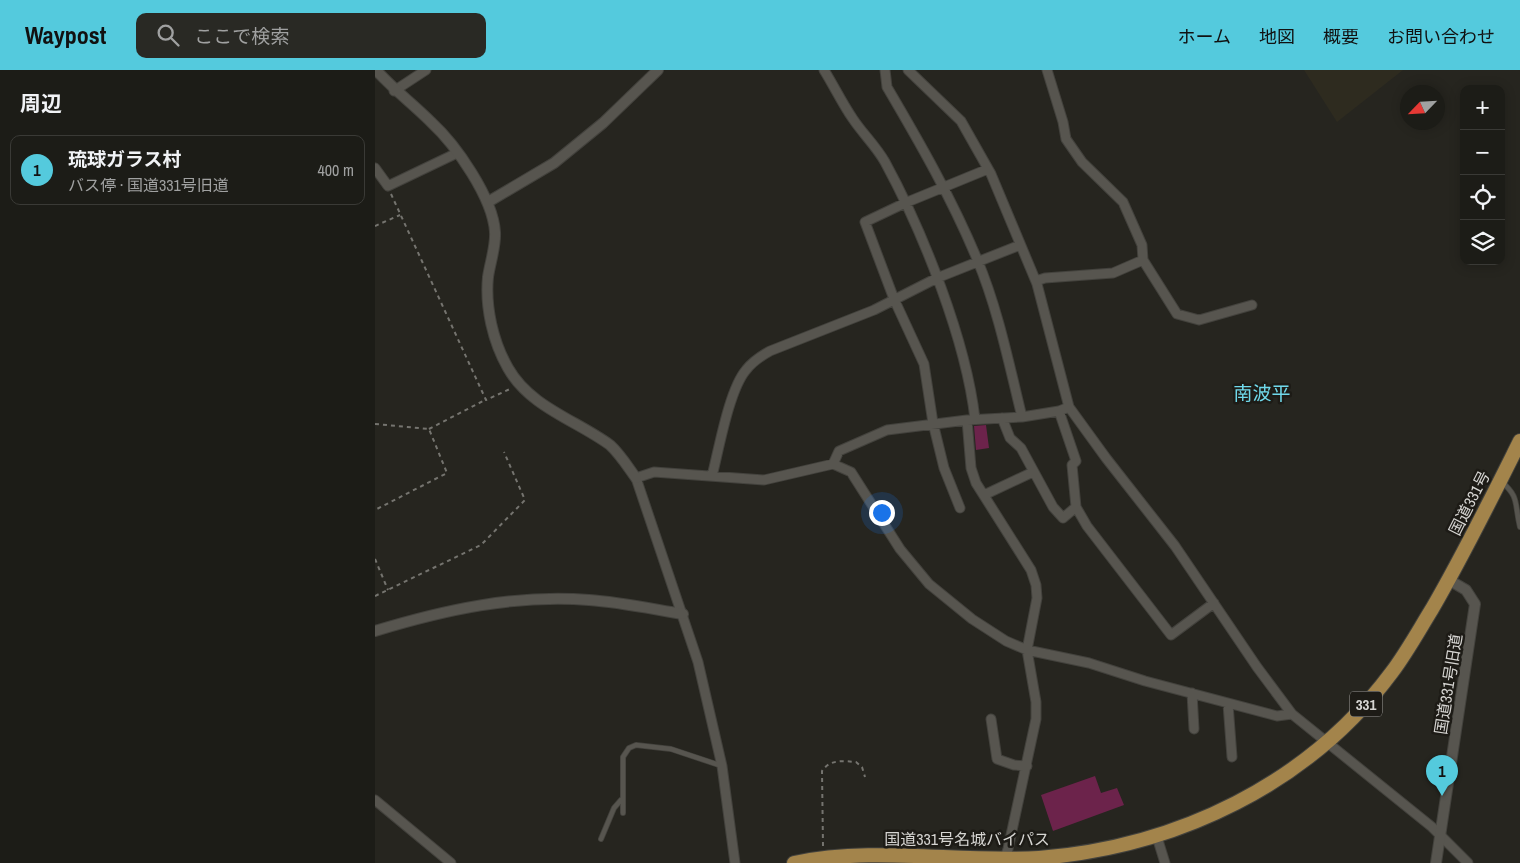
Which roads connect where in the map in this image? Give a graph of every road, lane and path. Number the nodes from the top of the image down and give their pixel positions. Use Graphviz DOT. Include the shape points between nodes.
graph roads {
  1 [pos="376,70"];
  2 [pos="426,70"];
  3 [pos="658,70"];
  4 [pos="824,70"];
  5 [pos="885,70"];
  6 [pos="909,70"];
  7 [pos="1047,70"];
  8 [pos="394,91"];
  9 [pos="457,153"];
  10 [pos="375,168"];
  11 [pos="988,169"];
  12 [pos="388,186"];
  13 [pos="945,187"];
  14 [pos="488,202"];
  15 [pos="905,202"];
  16 [pos="401,214"];
  17 [pos="375,226"];
  18 [pos="1020,245"];
  19 [pos="1143,260"];
  20 [pos="978,261"];
  21 [pos="937,278"];
  22 [pos="1035,282"];
  23 [pos="895,299"];
  24 [pos="1252,305"];
  25 [pos="520,385"];
  26 [pos="486,400"];
  27 [pos="1069,407"];
  28 [pos="1059,411"];
  29 [pos="1023,417"];
  30 [pos="1002,418"];
  31 [pos="971,419"];
  32 [pos="933,423"];
  33 [pos="375,424"];
  34 [pos="429,429"];
  35 [pos="1520,441"];
  36 [pos="504,452"];
  37 [pos="833,464"];
  38 [pos="1033,472"];
  39 [pos="712,476"];
  40 [pos="636,478"];
  41 [pos="1500,480"];
  42 [pos="984,495"];
  43 [pos="1076,507"];
  44 [pos="960,508"];
  45 [pos="375,510"];
  46 [pos="1520,527"];
  47 [pos="375,558"];
  48 [pos="1449,580"];
  49 [pos="388,590"];
  50 [pos="375,596"];
  51 [pos="1213,603"];
  52 [pos="683,614"];
  53 [pos="375,631"];
  54 [pos="1027,650"];
  55 [pos="1192,693"];
  56 [pos="1228,704"];
  57 [pos="1293,714"];
  58 [pos="991,719"];
  59 [pos="1193,728"];
  60 [pos="1327,743"];
  61 [pos="1232,757"];
  62 [pos="722,766"];
  63 [pos="1027,766"];
  64 [pos="865,778"];
  65 [pos="375,800"];
  66 [pos="621,800"];
  67 [pos="623,813"];
  68 [pos="1440,836"];
  69 [pos="1157,837"];
  70 [pos="601,838"];
  71 [pos="827,861"];
  72 [pos="1004,861"];
  73 [pos="451,863"];
  74 [pos="735,863"];
  75 [pos="794,863"];
  76 [pos="1165,863"];
  77 [pos="1436,863"];
  78 [pos="1469,863"];
  1 -- 8 [label="street"];
  2 -- 8 [label="street"];
  3 -- 14 [label="street" via="603,123 554,162"];
  4 -- 15 [label="street" via="853,120 884,160"];
  5 -- 13 [label="street" via="887,87"];
  6 -- 11 [label="street" via="961,121"];
  7 -- 19 [label="street" via="1066,139 1082,162 1123,202 1142,245"];
  8 -- 9 [label="street" via="432,122"];
  9 -- 12 [label="street"];
  9 -- 14 [label="street"];
  10 -- 12 [label="street"];
  11 -- 13 [label="street"];
  11 -- 18 [label="street"];
  12 -- 16 [label="path"];
  13 -- 15 [label="street"];
  13 -- 20 [label="street"];
  14 -- 25 [label="street" via="495,232 488,279 490,322 508,367"];
  15 -- 21 [label="street"];
  15 -- 23 [label="street" via="865,222"];
  16 -- 17 [label="path"];
  16 -- 26 [label="path"];
  18 -- 20 [label="street"];
  18 -- 22 [label="street"];
  19 -- 22 [label="street" via="1113,273 1045,278"];
  19 -- 24 [label="street" via="1177,314 1199,320"];
  20 -- 21 [label="street"];
  20 -- 29 [label="street" via="996,314"];
  21 -- 23 [label="street"];
  21 -- 31 [label="street" via="972,390"];
  22 -- 27 [label="street"];
  23 -- 32 [label="street" via="924,364"];
  23 -- 39 [label="street" via="756,359 745,371 735,391"];
  25 -- 26 [label="path"];
  25 -- 40 [label="street" via="536,400 611,446"];
  26 -- 34 [label="path"];
  27 -- 28 [label="street"];
  27 -- 51 [label="street" via="1175,546"];
  28 -- 29 [label="street"];
  28 -- 43 [label="street" via="1076,460 1072,465"];
  29 -- 30 [label="street"];
  30 -- 31 [label="street"];
  30 -- 38 [label="street" via="1009,438 1021,448"];
  31 -- 32 [label="street"];
  31 -- 42 [label="street" via="971,468 975,483"];
  32 -- 37 [label="street" via="887,430 839,451"];
  32 -- 44 [label="street" via="944,468"];
  33 -- 34 [label="path"];
  34 -- 45 [label="path" via="447,473"];
  35 -- 41 [label="highway, 国道331号 / 331"];
  36 -- 49 [label="path" via="525,500 481,545"];
  37 -- 39 [label="street" via="764,480"];
  37 -- 54 [label="street" via="851,472 899,549 929,584 972,619"];
  38 -- 42 [label="street"];
  38 -- 43 [label="street" via="1059,515 1066,517"];
  39 -- 40 [label="street" via="654,472"];
  40 -- 52 [label="street"];
  41 -- 46 [label="lane" via="1513,489 1516,496"];
  41 -- 48 [label="highway, 国道331号 / 331"];
  42 -- 54 [label="street" via="1031,570 1036,585 1037,598"];
  43 -- 51 [label="street" via="1171,635"];
  47 -- 49 [label="path"];
  48 -- 60 [label="highway, 国道331号名城バイパス / 331" via="1392,672"];
  48 -- 68 [label="street, 国道331号旧道" via="1466,590 1475,604"];
  49 -- 50 [label="path"];
  51 -- 57 [label="street"];
  52 -- 53 [label="street" via="589,600 518,600 419,618"];
  52 -- 62 [label="street" via="698,662"];
  54 -- 55 [label="street" via="1089,663"];
  54 -- 63 [label="street" via="1036,702"];
  55 -- 56 [label="street"];
  55 -- 59 [label="street"];
  56 -- 57 [label="street" via="1277,716"];
  56 -- 61 [label="street"];
  57 -- 60 [label="street"];
  58 -- 63 [label="street" via="997,758"];
  60 -- 68 [label="street"];
  60 -- 69 [label="highway, 国道331号名城バイパス / 331" via="1253,795"];
  62 -- 66 [label="lane" via="671,749 636,745 629,748 623,757"];
  62 -- 74 [label="street"];
  63 -- 72 [label="street"];
  64 -- 71 [label="path" via="862,767 856,762 833,762 822,771 823,850"];
  65 -- 73 [label="street"];
  66 -- 67 [label="lane"];
  66 -- 70 [label="lane"];
  68 -- 77 [label="street, 国道331号旧道"];
  68 -- 78 [label="street"];
  69 -- 72 [label="highway, 国道331号名城バイパス / 331" via="1076,854"];
  69 -- 76 [label="street"];
  71 -- 72 [label="highway, 国道331号名城バイパス / 331" via="892,856"];
  71 -- 75 [label="highway, 国道331号名城バイパス / 331"];
}
